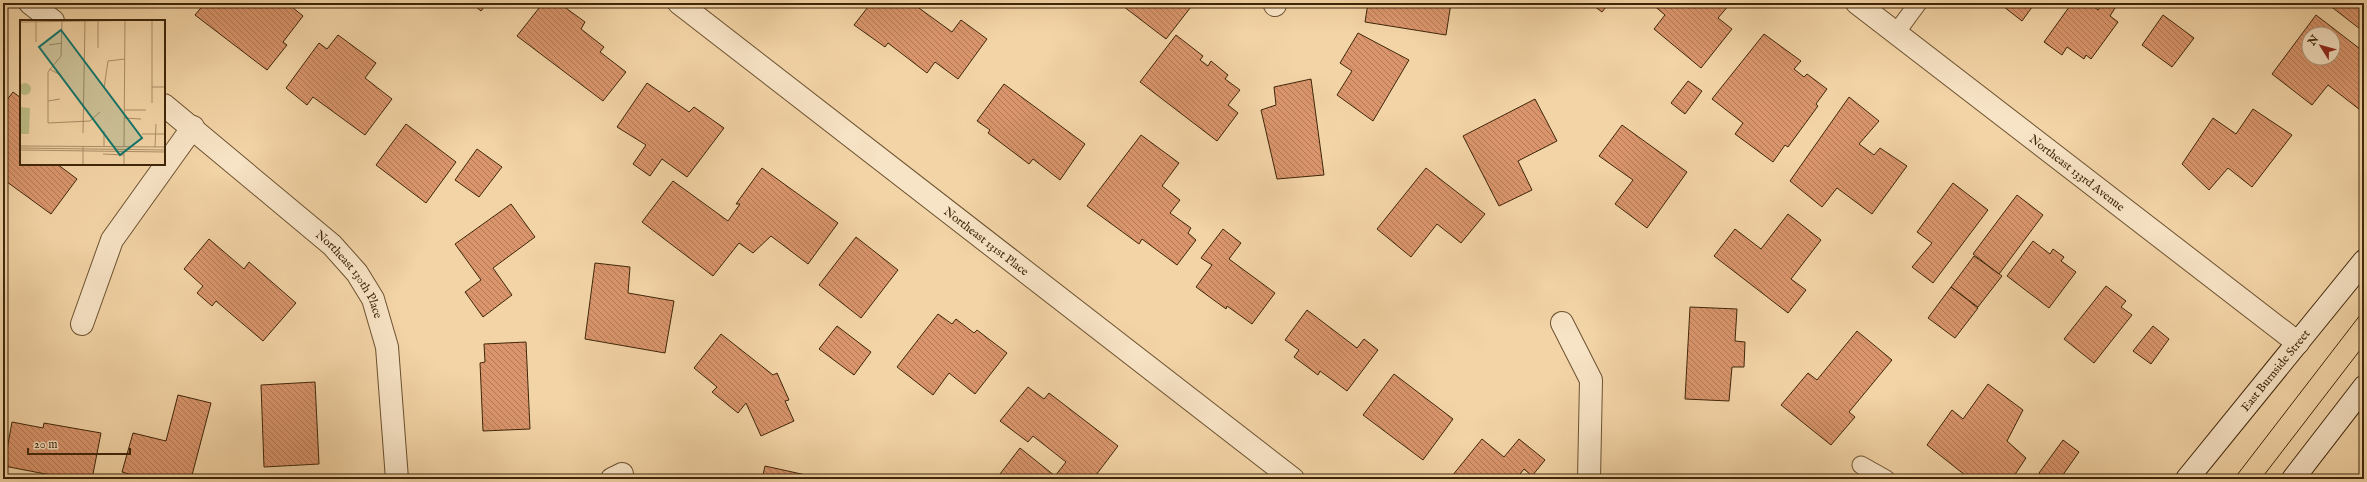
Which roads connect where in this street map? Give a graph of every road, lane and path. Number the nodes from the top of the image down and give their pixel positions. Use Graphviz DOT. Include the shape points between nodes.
graph roads {
  1 [pos="30,3"];
  2 [pos="679,3"];
  3 [pos="1857,3"];
  4 [pos="1918,3"];
  5 [pos="52,20"];
  6 [pos="1896,33"];
  7 [pos="165,106"];
  8 [pos="193,128"];
  9 [pos="2364,261"];
  10 [pos="1562,323"];
  11 [pos="82,324"];
  12 [pos="2298,343"];
  13 [pos="2363,390"];
  14 [pos="1861,465"];
  15 [pos="397,479"];
  16 [pos="1293,479"];
  17 [pos="1589,479"];
  18 [pos="1886,479"];
  19 [pos="2187,479"];
  20 [pos="2293,479"];
  1 -- 5 [label="street"];
  2 -- 16 [label="street, Northeast 131st Place"];
  3 -- 6 [label="street, Northeast 133rd Avenue"];
  4 -- 6 [label="lane"];
  6 -- 12 [label="street, Northeast 133rd Avenue"];
  7 -- 8 [label="street, Northeast 130th Place"];
  8 -- 11 [label="street" via="112,240"];
  8 -- 15 [label="street, Northeast 130th Place" via="332,245 357,273 373,299 387,347"];
  9 -- 12 [label="street, East Burnside Street"];
  10 -- 17 [label="street" via="1591,380"];
  12 -- 19 [label="street, East Burnside Street"];
  13 -- 20 [label="street"];
  14 -- 18 [label="lane"];
}
